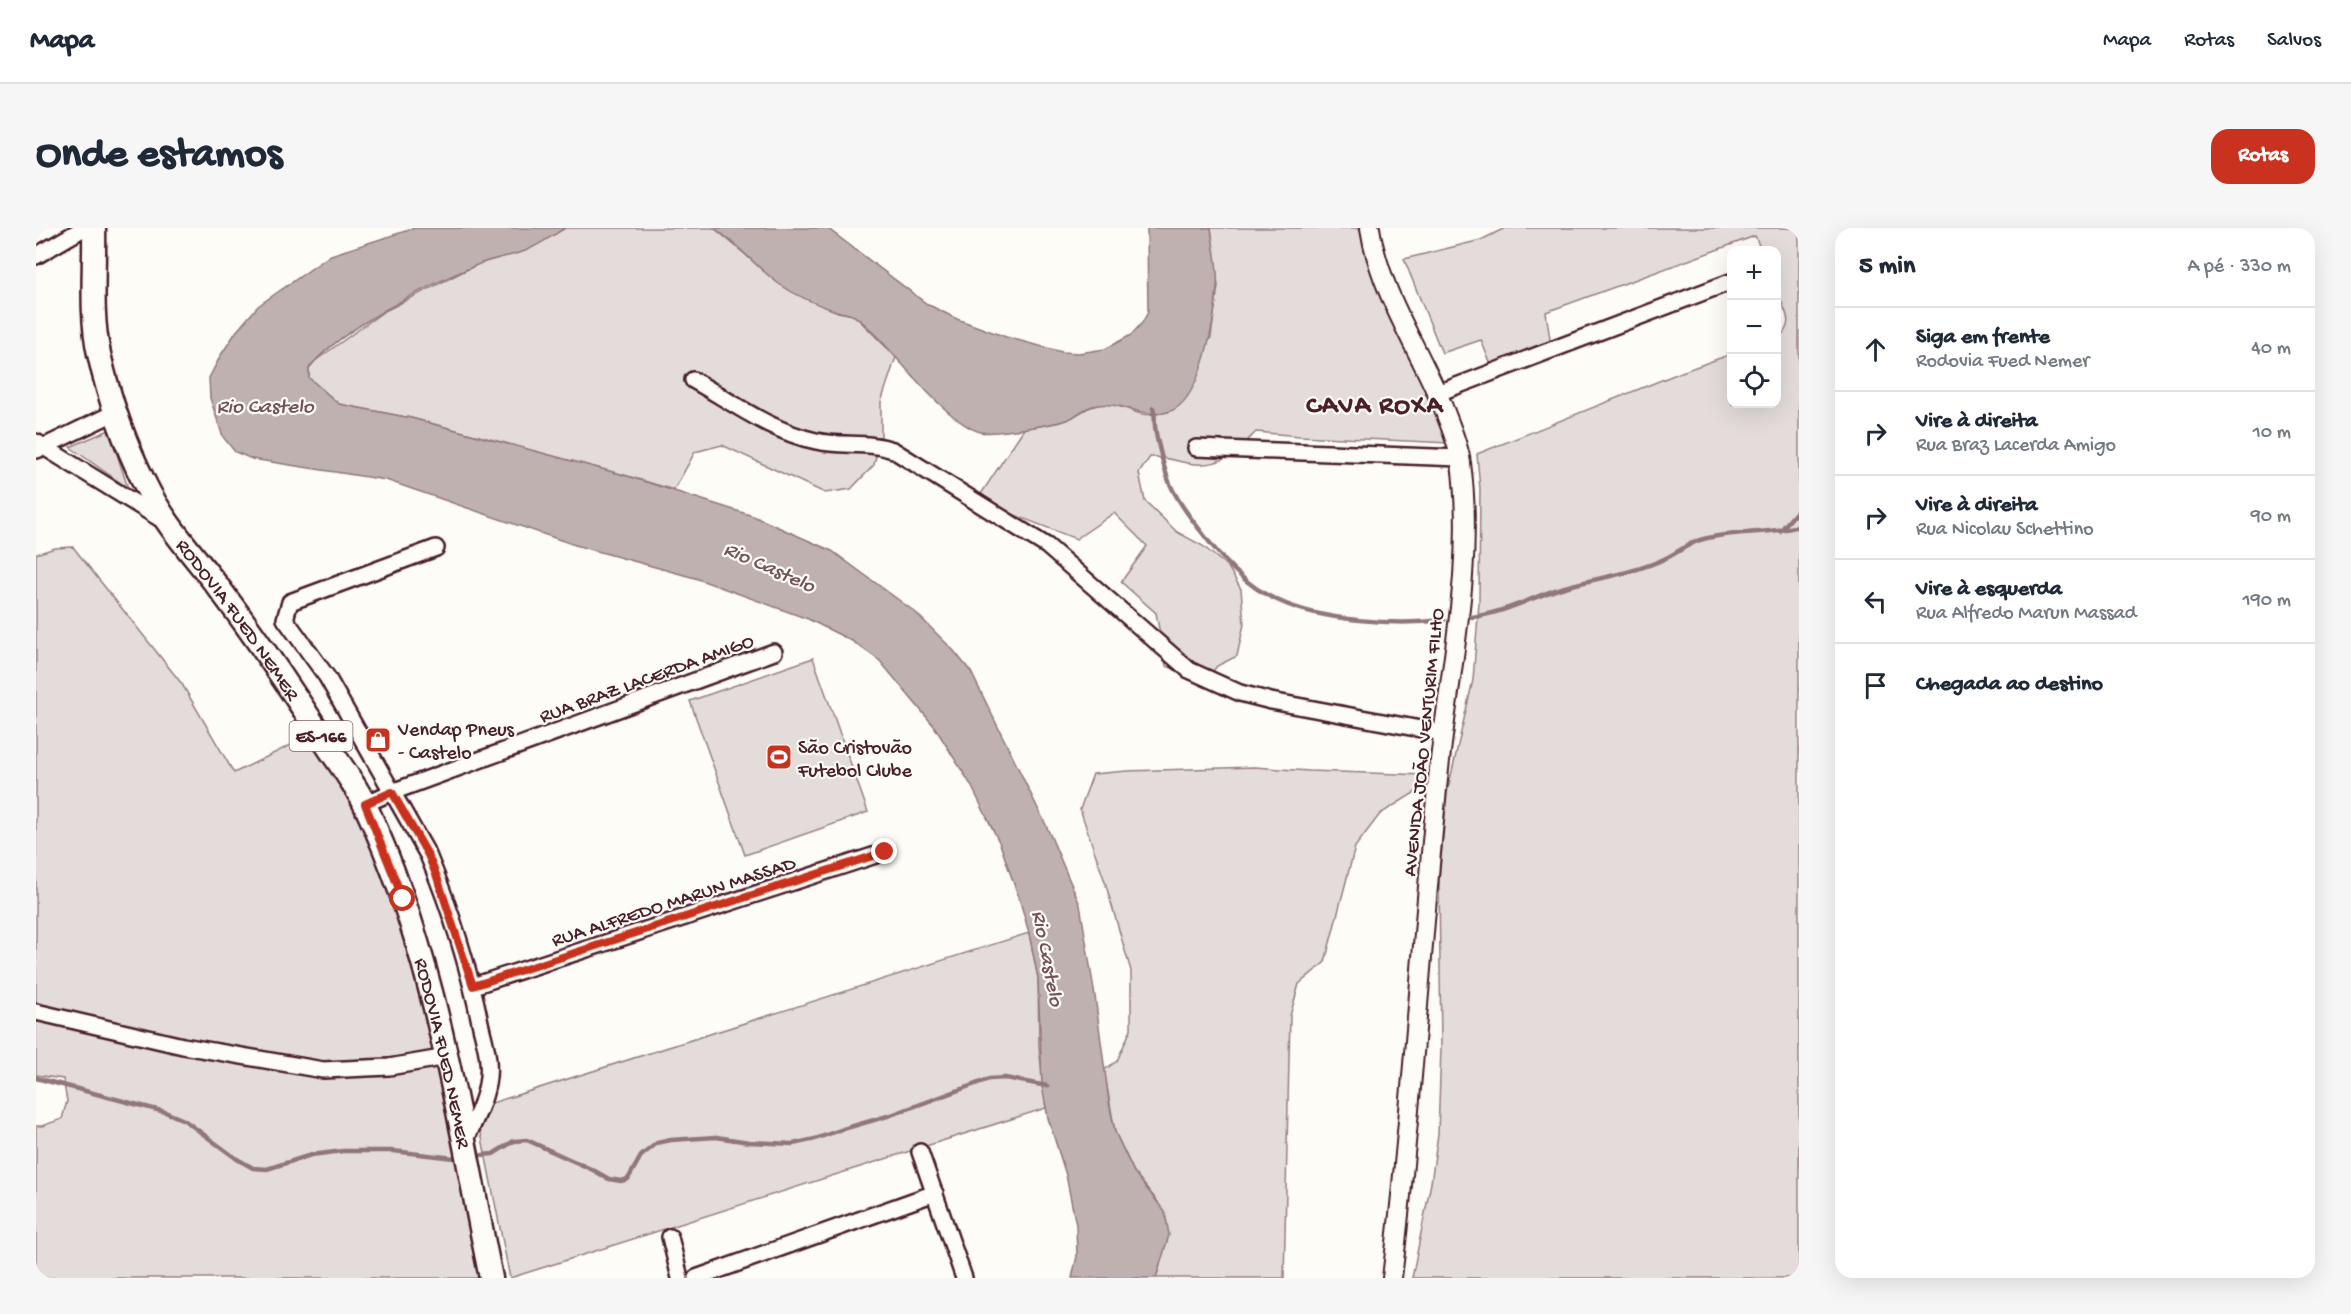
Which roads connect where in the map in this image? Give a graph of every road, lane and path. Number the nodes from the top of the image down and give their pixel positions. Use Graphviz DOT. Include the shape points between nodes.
graph roads {
  1 [pos="84,228"];
  2 [pos="94,228"];
  3 [pos="1370,228"];
  4 [pos="36,256"];
  5 [pos="1727,283"];
  6 [pos="693,380"];
  7 [pos="1437,393"];
  8 [pos="116,412"];
  9 [pos="38,446"];
  10 [pos="1196,448"];
  11 [pos="1460,458"];
  12 [pos="167,523"];
  13 [pos="436,548"];
  14 [pos="774,652"];
  15 [pos="1442,733"];
  16 [pos="392,792"];
  17 [pos="365,804"];
  18 [pos="885,852"];
  19 [pos="473,986"];
  20 [pos="36,1012"];
  21 [pos="447,1058"];
  22 [pos="465,1142"];
  23 [pos="920,1152"];
  24 [pos="934,1193"];
  25 [pos="670,1237"];
  26 [pos="491,1278"];
  27 [pos="680,1278"];
  28 [pos="696,1278"];
  29 [pos="964,1278"];
  30 [pos="1392,1278"];
  1 -- 4 [label="street"];
  2 -- 8 [label="main road, RODOVIA FUED NEMER / ES-166" via="96,337"];
  3 -- 7 [label="street, AVENIDA JOÃO VENTURIM FILHO" via="1386,285"];
  5 -- 7 [label="street"];
  6 -- 15 [label="street" via="803,438 893,450 1047,546 1189,670 1240,693 1271,701"];
  7 -- 11 [label="street, AVENIDA JOÃO VENTURIM FILHO"];
  8 -- 9 [label="street"];
  8 -- 12 [label="main road, RODOVIA FUED NEMER / ES-166" via="145,484"];
  9 -- 12 [label="street"];
  10 -- 11 [label="street"];
  11 -- 15 [label="street, AVENIDA JOÃO VENTURIM FILHO" via="1465,492 1465,552"];
  12 -- 17 [label="main road, RODOVIA FUED NEMER / ES-166" via="222,592"];
  13 -- 16 [label="street" via="290,602 285,619 327,676"];
  14 -- 16 [label="street, RUA BRAZ LACERDA AMIGO"];
  15 -- 30 [label="street, AVENIDA JOÃO VENTURIM FILHO"];
  16 -- 17 [label="street, RUA BRAZ LACERDA AMIGO"];
  16 -- 19 [label="street" via="428,855"];
  17 -- 21 [label="main road, RODOVIA FUED NEMER / ES-166" via="414,930"];
  18 -- 19 [label="street, RUA ALFREDO MARUN MASSAD"];
  19 -- 22 [label="street" via="489,1073 486,1093"];
  20 -- 21 [label="street" via="183,1046 323,1070 388,1067"];
  21 -- 22 [label="main road, RODOVIA FUED NEMER / ES-166"];
  22 -- 26 [label="main road, RODOVIA FUED NEMER / ES-166"];
  23 -- 24 [label="street"];
  24 -- 28 [label="street"];
  24 -- 29 [label="street"];
  25 -- 27 [label="street"];
}
